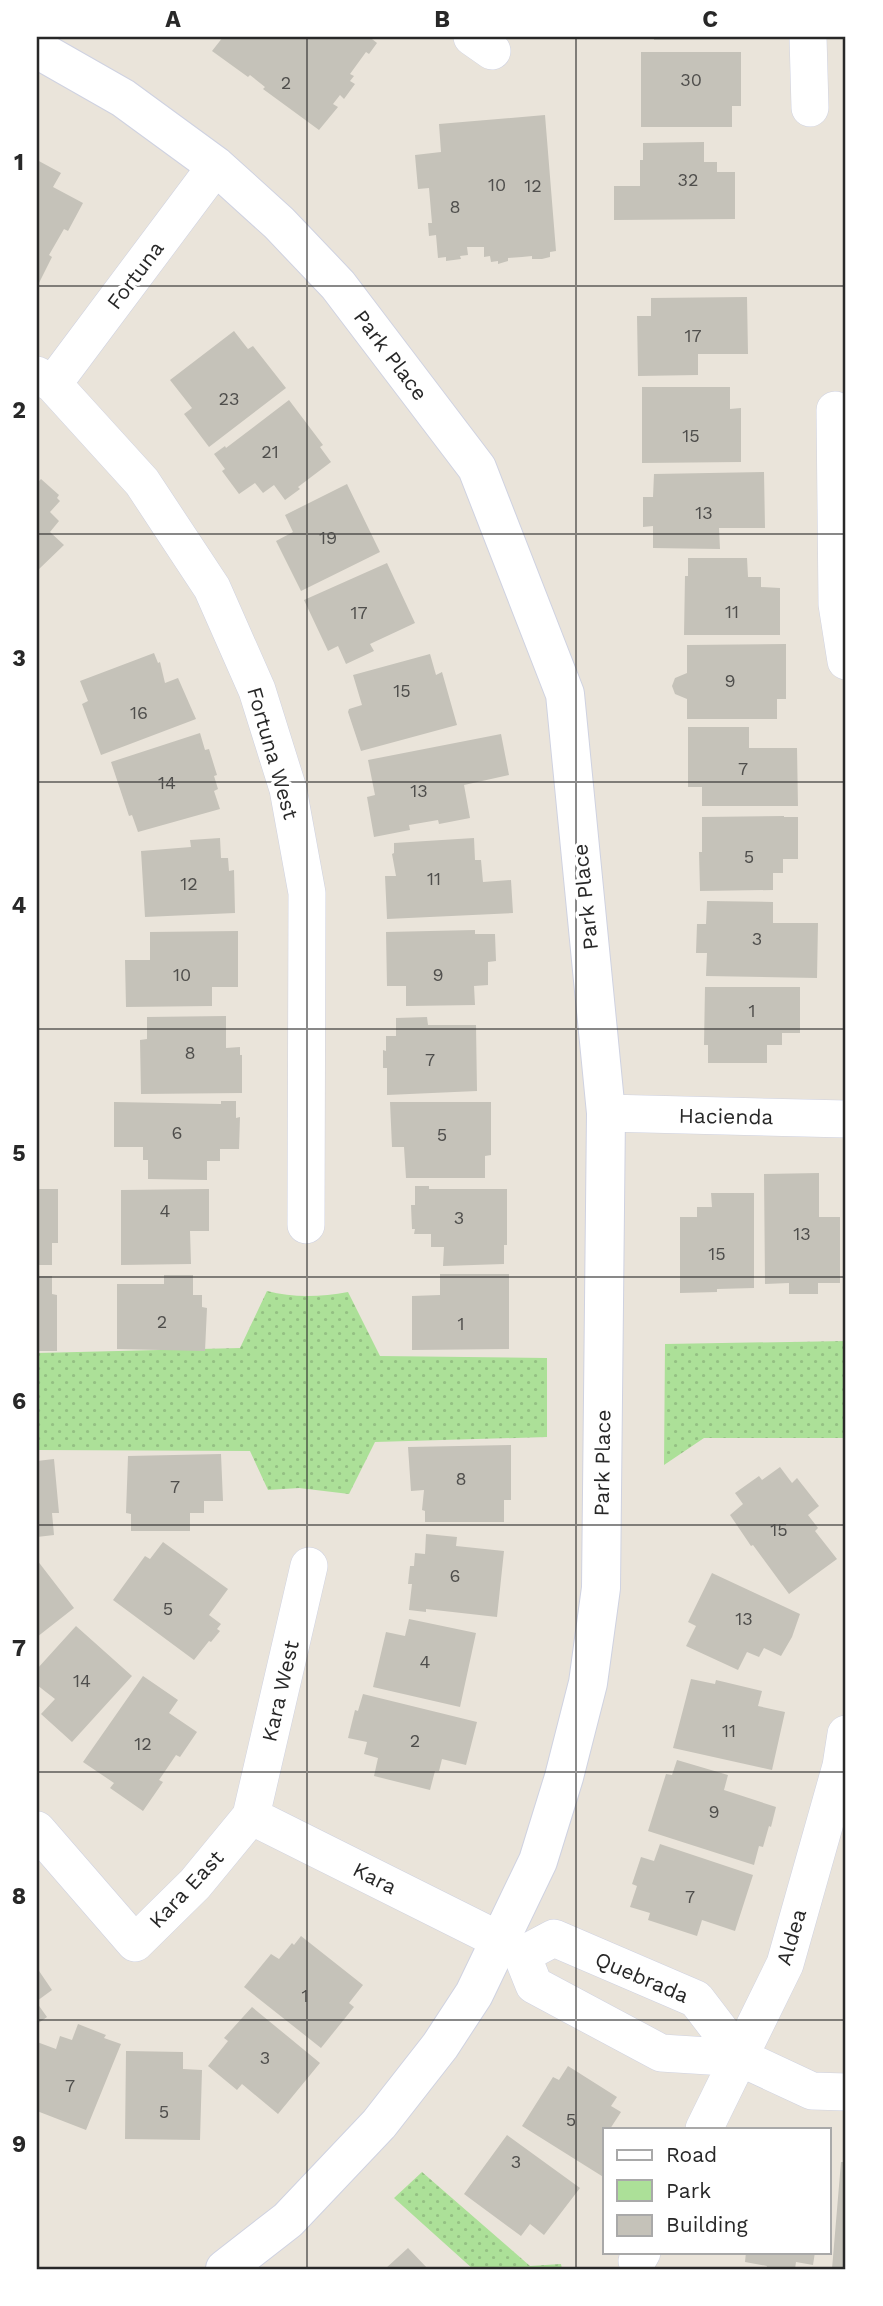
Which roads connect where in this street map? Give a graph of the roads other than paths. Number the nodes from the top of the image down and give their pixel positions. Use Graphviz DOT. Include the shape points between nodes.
graph roads {
  1 [pos="808,37"];
  2 [pos="37,49"];
  3 [pos="810,108"];
  4 [pos="216,166"];
  5 [pos="45,380"];
  6 [pos="835,410"];
  7 [pos="846,661"];
  8 [pos="606,1113"];
  9 [pos="846,1119"];
  10 [pos="306,1225"];
  11 [pos="309,1566"];
  12 [pos="846,1734"];
  13 [pos="251,1816"];
  14 [pos="37,1830"];
  15 [pos="511,1947"];
  16 [pos="741,2058"];
  17 [pos="846,2092"];
  18 [pos="705,2128"];
  19 [pos="225,2269"];
  1 -- 3 [label="street"];
  2 -- 4 [label="street, Park Place" via="123,98"];
  4 -- 5 [label="street, Fortuna"];
  4 -- 8 [label="street, Park Place" via="338,285 477,468 565,694"];
  5 -- 10 [label="street, Fortuna West" via="142,482 212,588 257,690 288,789 307,893"];
  6 -- 7 [label="street" via="837,604"];
  8 -- 9 [label="street, Hacienda"];
  8 -- 15 [label="street, Park Place" via="601,1588 588,1683"];
  11 -- 13 [label="street, Kara West"];
  12 -- 16 [label="street, Aldea" via="785,1964"];
  13 -- 14 [label="street, Kara East" via="195,1884 135,1943"];
  13 -- 15 [label="street, Kara"];
  15 -- 16 [label="street, Quebrada" via="534,1985 661,2053"];
  15 -- 16 [label="street, Quebrada" via="554,1938 696,1999"];
  15 -- 19 [label="street, Park Place" via="379,2124 288,2220"];
  16 -- 17 [label="street, Quebrada" via="812,2091"];
  16 -- 18 [label="street, Aldea"];
}
